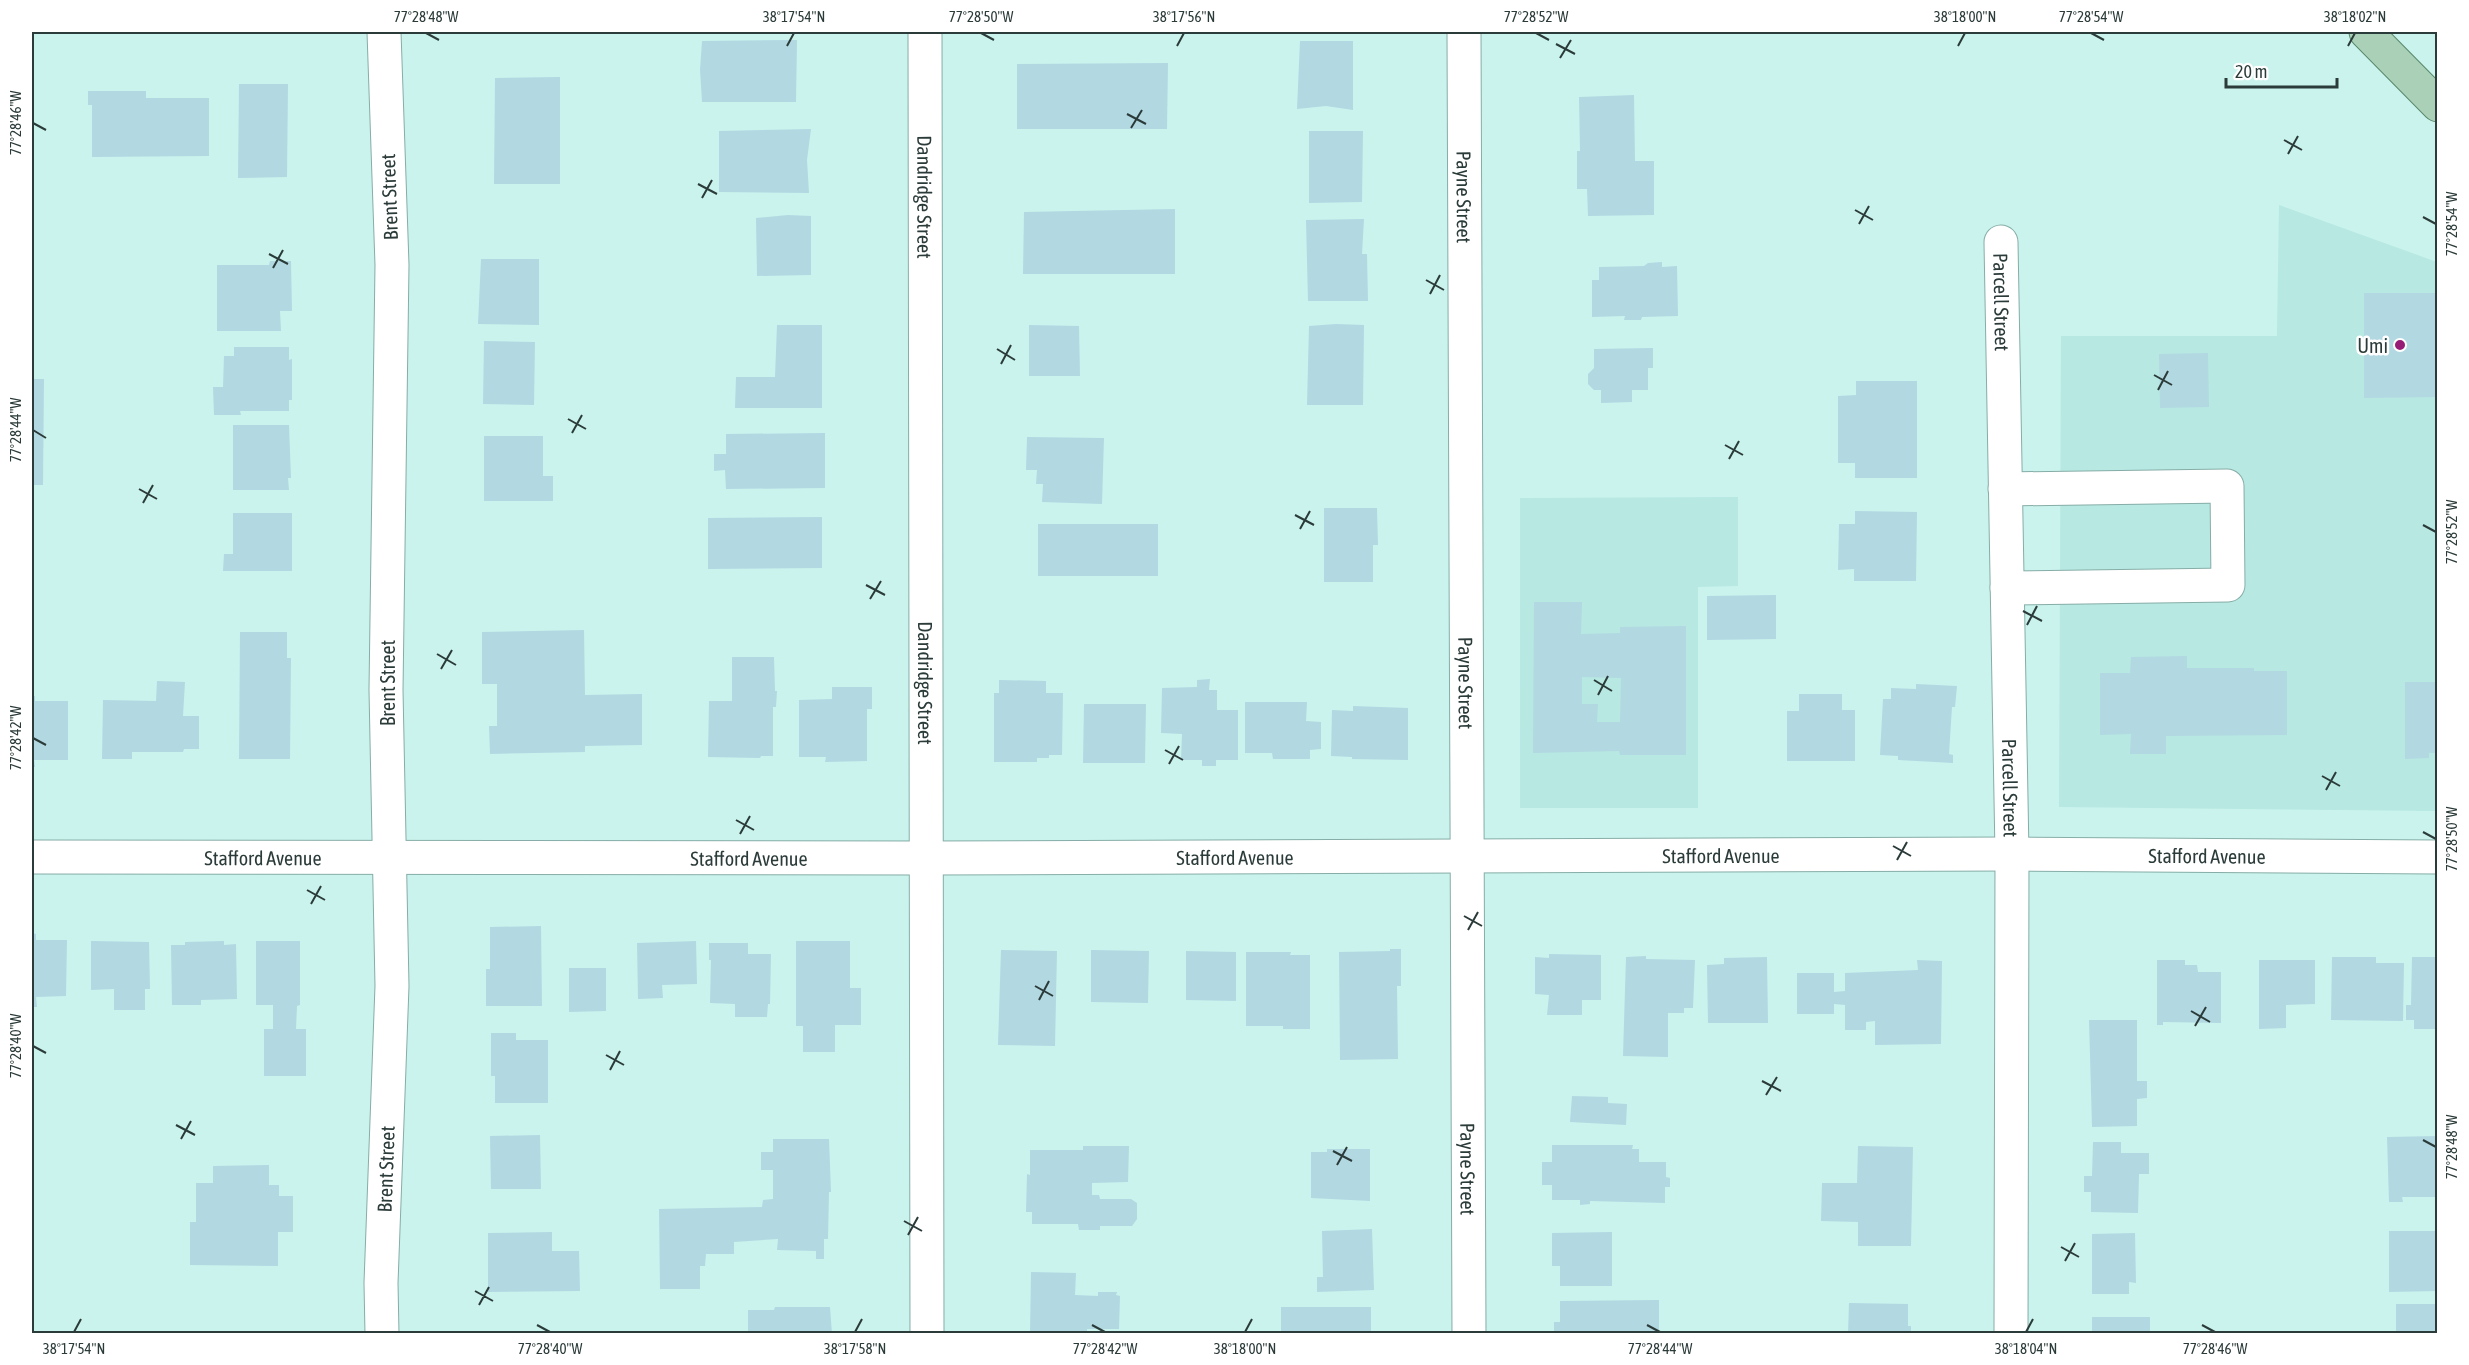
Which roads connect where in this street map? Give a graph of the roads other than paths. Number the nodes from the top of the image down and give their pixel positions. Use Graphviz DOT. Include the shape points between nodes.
graph roads {
  1 [pos="384,32"];
  2 [pos="925,32"];
  3 [pos="1464,32"];
  4 [pos="2366,32"];
  5 [pos="2438,105"];
  6 [pos="2001,242"];
  7 [pos="2005,489"];
  8 [pos="2007,588"];
  9 [pos="2012,854"];
  10 [pos="1467,856"];
  11 [pos="32,857"];
  12 [pos="389,857"];
  13 [pos="2438,857"];
  14 [pos="927,858"];
  15 [pos="382,1334"];
  16 [pos="927,1334"];
  17 [pos="1469,1334"];
  18 [pos="2011,1334"];
  1 -- 12 [label="street, Brent Street" via="392,265 386,690"];
  2 -- 14 [label="street, Dandridge Street"];
  3 -- 10 [label="street, Payne Street"];
  4 -- 5 [label="main road"];
  6 -- 7 [label="street, Parcell Street"];
  7 -- 8 [label="street, Parcell Street"];
  7 -- 8 [label="street" via="2227,486 2228,585"];
  8 -- 9 [label="street, Parcell Street"];
  9 -- 10 [label="street, Stafford Avenue"];
  9 -- 13 [label="street, Stafford Avenue"];
  9 -- 18 [label="street, Parcell Street"];
  10 -- 14 [label="street, Stafford Avenue"];
  10 -- 17 [label="street, Payne Street"];
  11 -- 12 [label="street, Stafford Avenue"];
  12 -- 14 [label="street, Stafford Avenue"];
  12 -- 15 [label="street, Brent Street" via="392,986"];
  14 -- 16 [label="street, Dandridge Street"];
}
